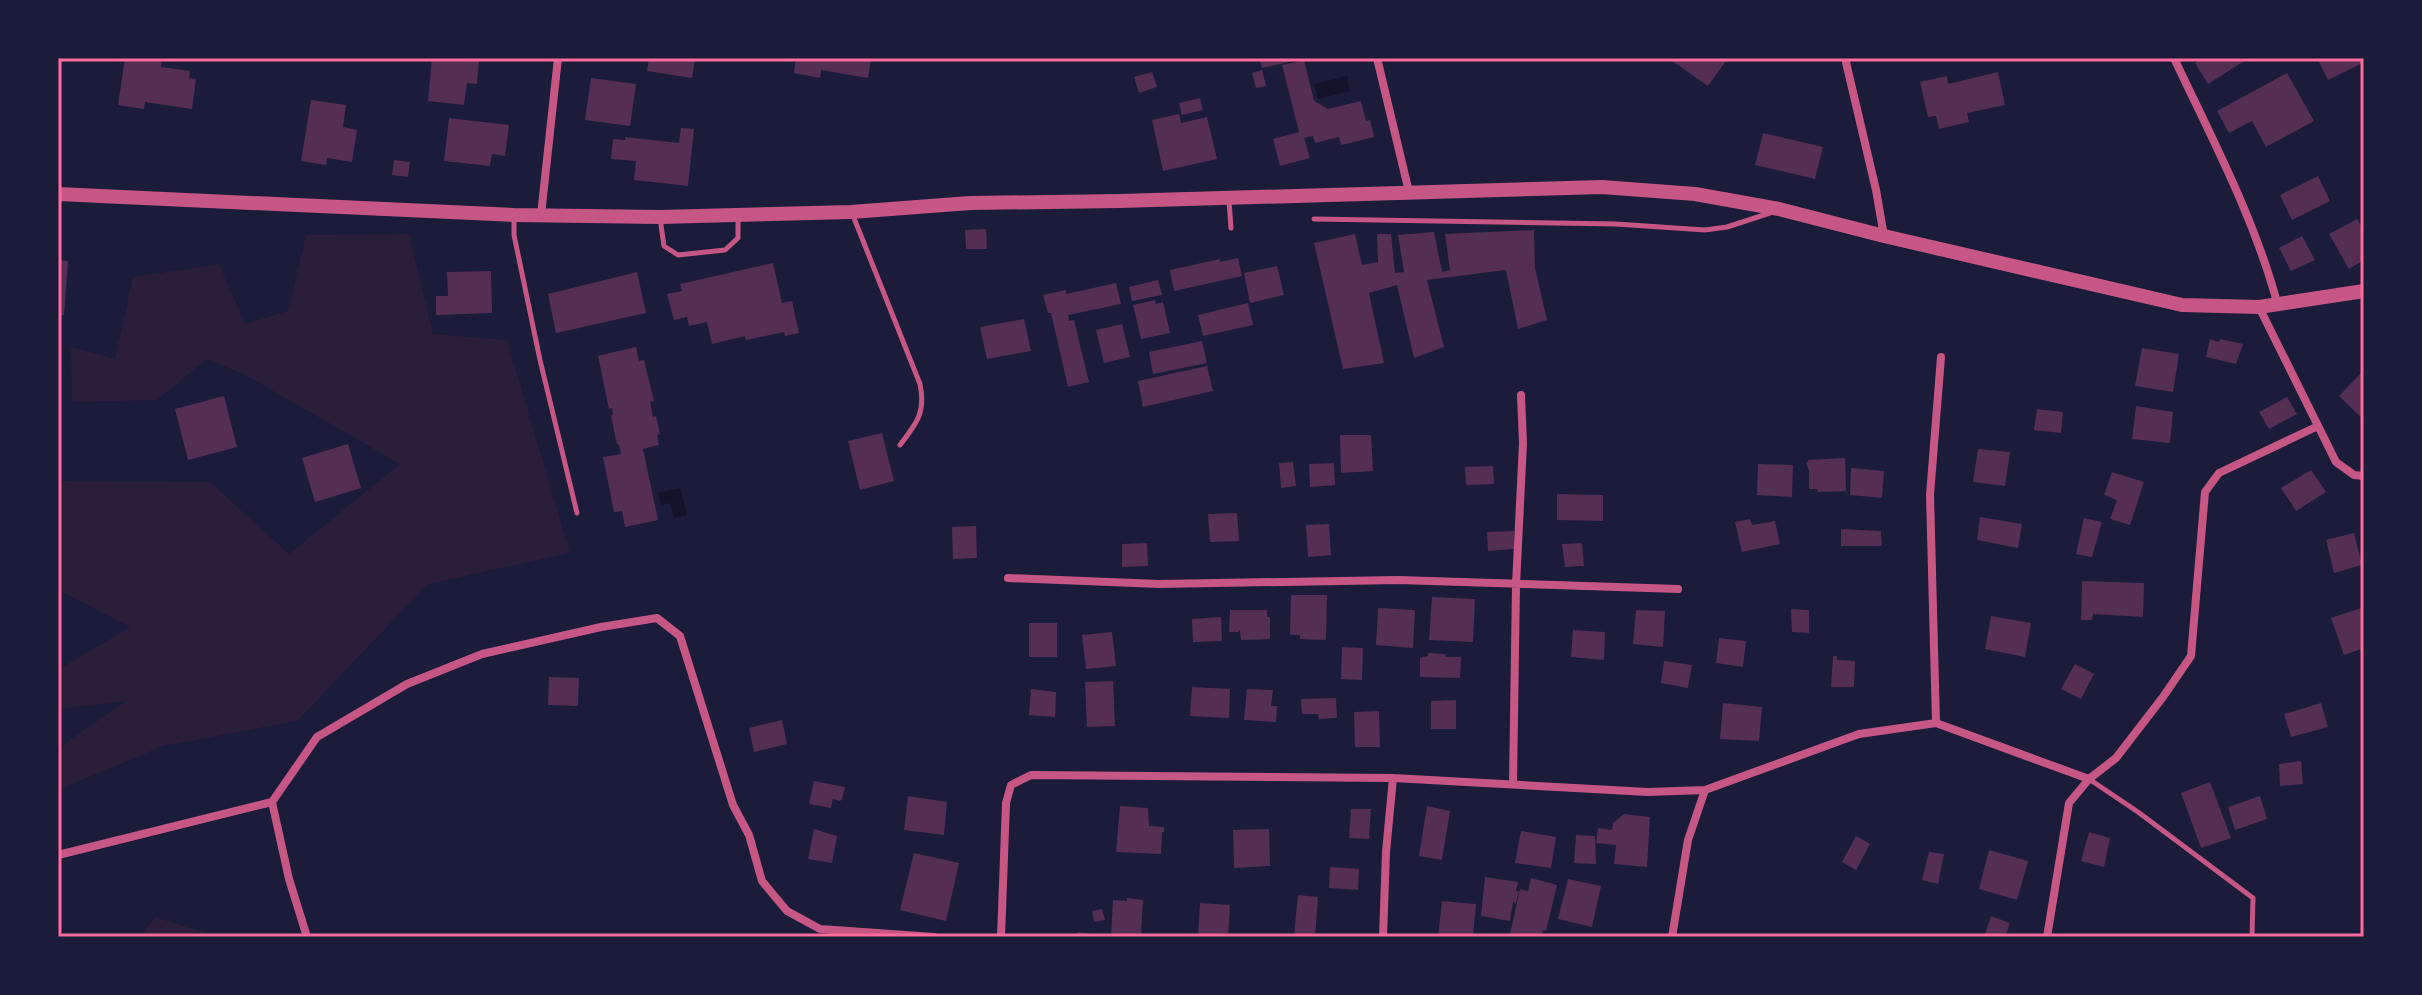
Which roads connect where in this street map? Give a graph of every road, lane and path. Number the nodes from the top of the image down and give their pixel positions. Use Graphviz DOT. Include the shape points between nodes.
graph roads {
  1 [pos="558,58"];
  2 [pos="1377,58"];
  3 [pos="1845,58"];
  4 [pos="2174,58"];
  5 [pos="1409,192"];
  6 [pos="58,194"];
  7 [pos="1229,197"];
  8 [pos="1779,209"];
  9 [pos="851,212"];
  10 [pos="513,215"];
  11 [pos="541,215"];
  12 [pos="738,215"];
  13 [pos="660,217"];
  14 [pos="1314,219"];
  15 [pos="1231,228"];
  16 [pos="1884,236"];
  17 [pos="2364,291"];
  18 [pos="2278,306"];
  19 [pos="2259,307"];
  20 [pos="1941,357"];
  21 [pos="1521,395"];
  22 [pos="2318,426"];
  23 [pos="900,445"];
  24 [pos="2364,476"];
  25 [pos="577,513"];
  26 [pos="1008,578"];
  27 [pos="1516,585"];
  28 [pos="1678,589"];
  29 [pos="1936,723"];
  30 [pos="1393,778"];
  31 [pos="2089,779"];
  32 [pos="1513,783"];
  33 [pos="1705,790"];
  34 [pos="272,802"];
  35 [pos="58,855"];
  36 [pos="307,937"];
  37 [pos="934,937"];
  38 [pos="1001,937"];
  39 [pos="1383,937"];
  40 [pos="1672,937"];
  41 [pos="2047,937"];
  42 [pos="2252,937"];
  1 -- 11 [label="street"];
  2 -- 5 [label="street"];
  3 -- 16 [label="street"];
  4 -- 18 [label="street" via="2243,206"];
  5 -- 7 [label="street"];
  5 -- 8 [label="street" via="1602,187 1695,194"];
  6 -- 10 [label="street"];
  7 -- 9 [label="street" via="970,203"];
  7 -- 15 [label="lane"];
  8 -- 14 [label="lane" via="1705,230"];
  8 -- 16 [label="street"];
  9 -- 12 [label="street"];
  9 -- 23 [label="lane" via="920,384 919,422"];
  10 -- 11 [label="street"];
  10 -- 25 [label="lane" via="540,360"];
  11 -- 13 [label="street"];
  12 -- 13 [label="street"];
  12 -- 13 [label="lane" via="738,238 725,250 678,255 664,246"];
  16 -- 19 [label="street" via="2182,305"];
  17 -- 18 [label="street"];
  18 -- 19 [label="street"];
  19 -- 22 [label="street"];
  20 -- 29 [label="street" via="1930,495"];
  21 -- 27 [label="street"];
  22 -- 24 [label="street" via="2336,462"];
  22 -- 31 [label="street" via="2219,473 2205,492 2191,656 2116,758"];
  26 -- 27 [label="street"];
  27 -- 28 [label="street"];
  27 -- 32 [label="street"];
  29 -- 31 [label="street"];
  29 -- 33 [label="street" via="1859,734"];
  30 -- 32 [label="street"];
  30 -- 38 [label="street" via="1031,775 1011,785 1006,803"];
  30 -- 39 [label="street"];
  31 -- 41 [label="street" via="2069,803"];
  31 -- 42 [label="lane" via="2253,898"];
  32 -- 33 [label="street" via="1648,792"];
  33 -- 40 [label="street" via="1688,840"];
  34 -- 35 [label="street"];
  34 -- 36 [label="street"];
  34 -- 37 [label="street" via="317,737 407,684 482,654 657,618 680,636 762,881 787,911 820,929"];
}
